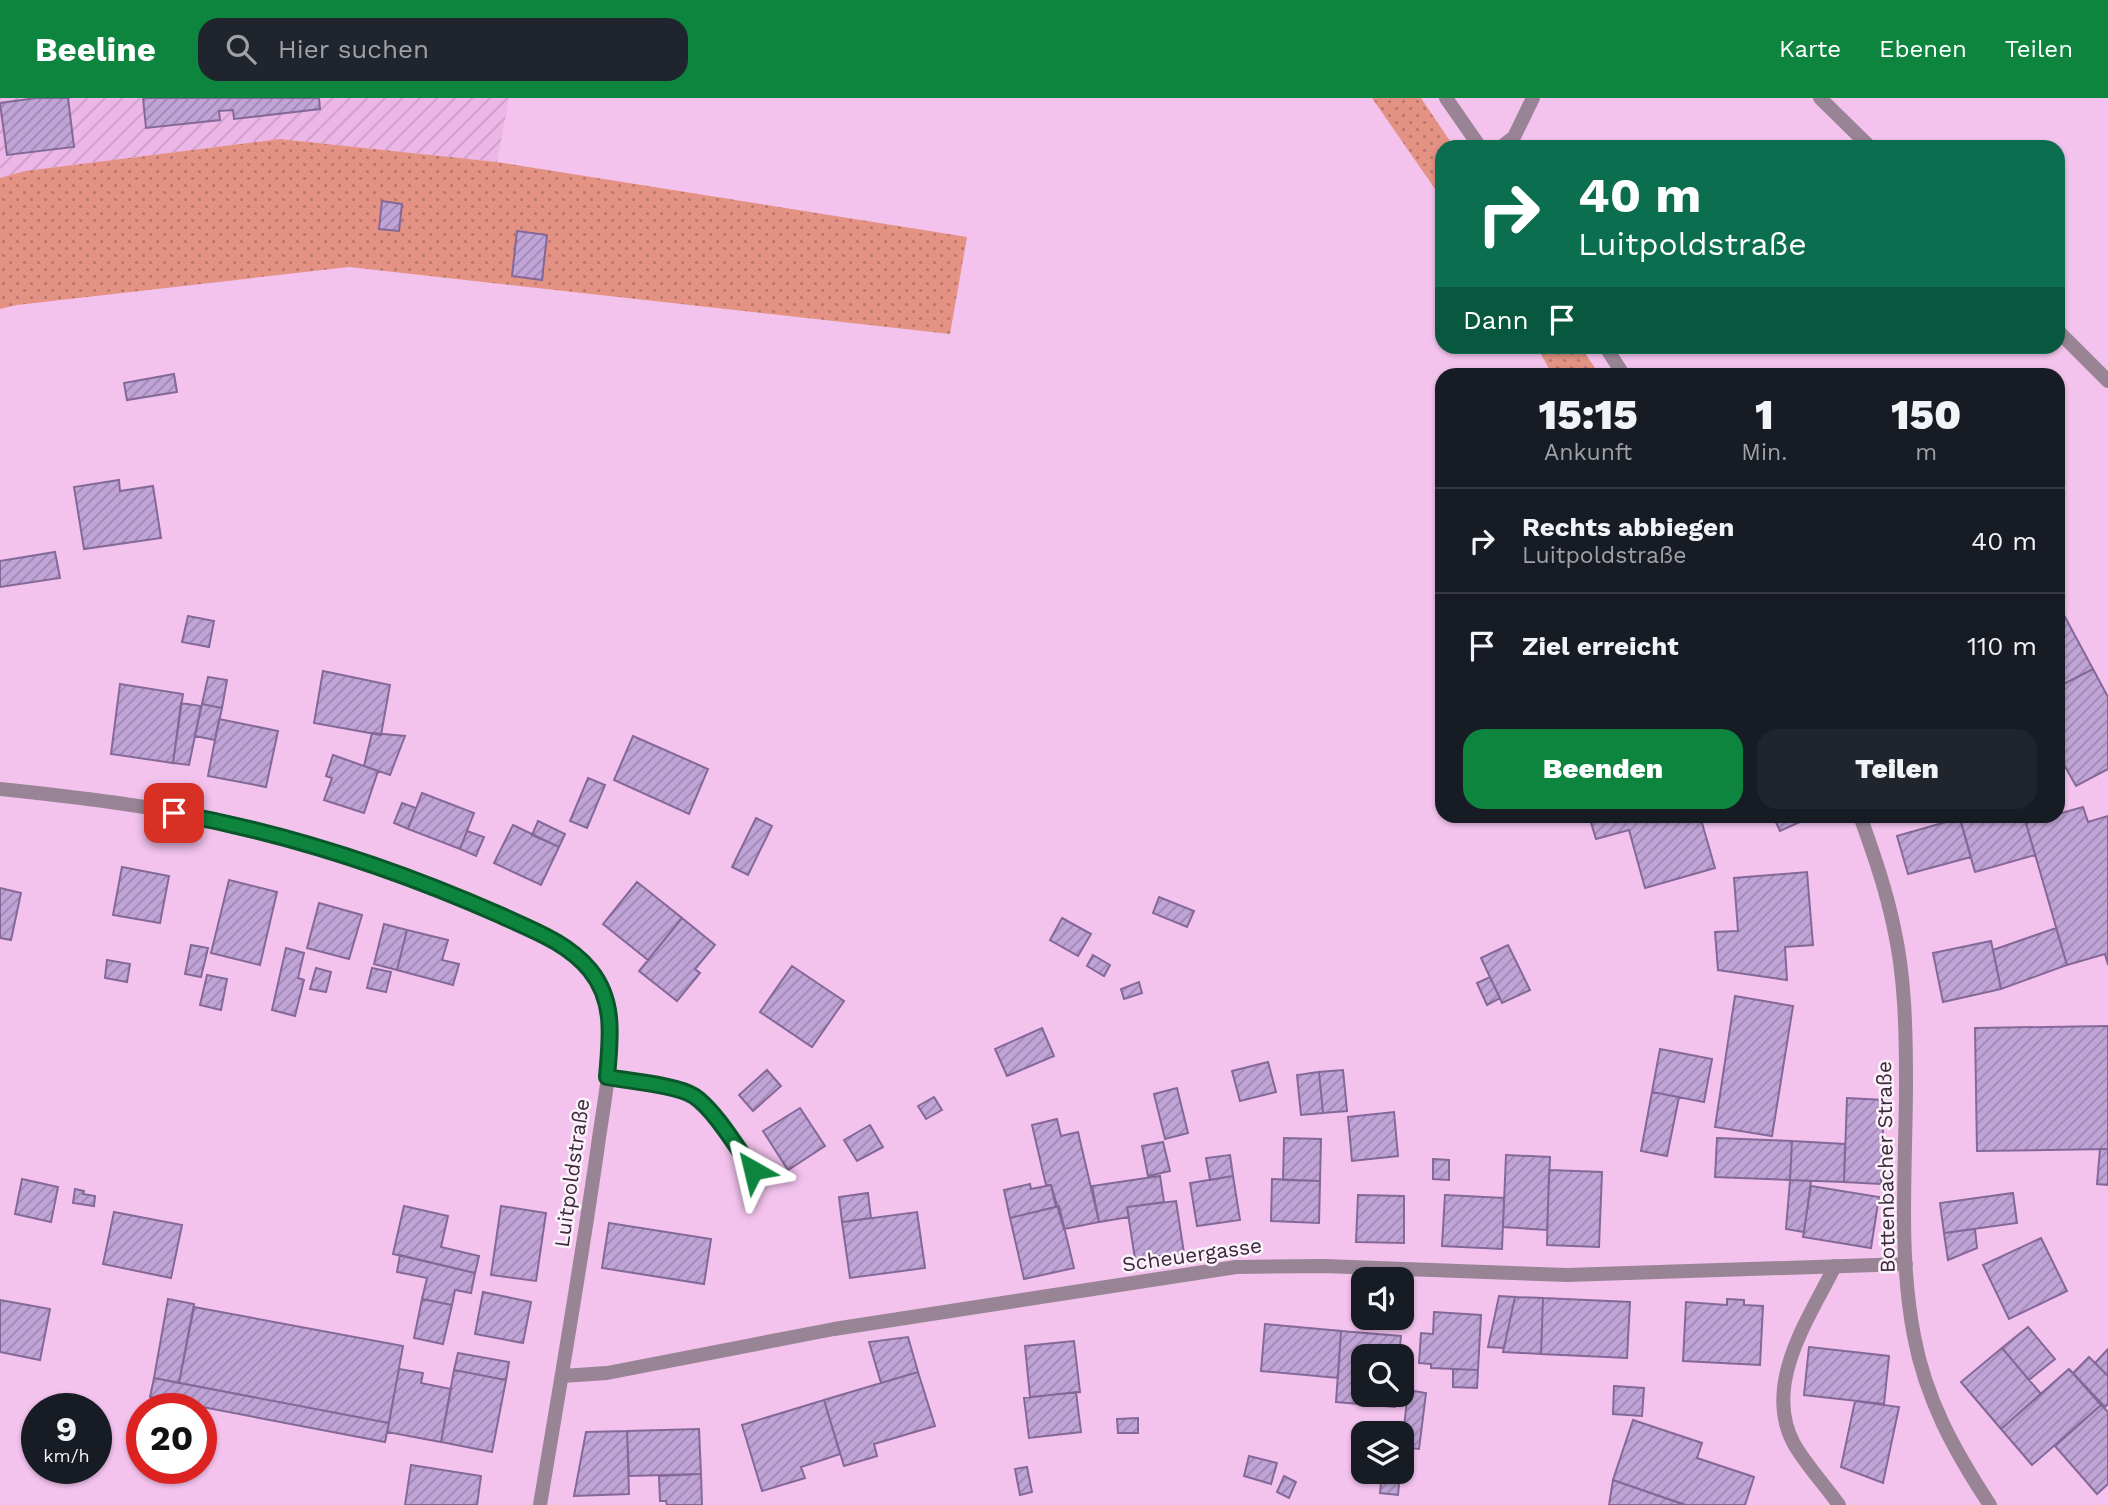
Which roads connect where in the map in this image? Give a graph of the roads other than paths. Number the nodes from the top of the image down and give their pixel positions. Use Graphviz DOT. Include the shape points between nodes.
graph roads {
  1 [pos="1446,98"];
  2 [pos="1533,98"];
  3 [pos="1820,98"];
  4 [pos="1475,140"];
  5 [pos="1510,140"];
  6 [pos="1863,140"];
  7 [pos="2065,338"];
  8 [pos="2108,381"];
  9 [pos="0,789"];
  10 [pos="1863,823"];
  11 [pos="607,1077"];
  12 [pos="753,1170"];
  13 [pos="1906,1264"];
  14 [pos="1835,1266"];
  15 [pos="562,1376"];
  16 [pos="540,1505"];
  17 [pos="1839,1505"];
  18 [pos="1990,1505"];
  1 -- 4 [label="street"];
  2 -- 5 [label="street"];
  3 -- 6 [label="street"];
  7 -- 8 [label="street"];
  9 -- 11 [label="street, Luitpoldstraße" via="94,799 227,822 346,855 555,940 591,971 605,994 610,1014"];
  10 -- 13 [label="street, Bottenbacher Straße" via="1894,929 1904,1004"];
  11 -- 12 [label="street" via="694,1096"];
  11 -- 15 [label="street, Luitpoldstraße"];
  13 -- 14 [label="street, Scheuergasse"];
  13 -- 18 [label="street, Bottenbacher Straße" via="1914,1338 1929,1394 1958,1456"];
  14 -- 15 [label="street, Scheuergasse" via="1567,1275 1324,1266 1237,1268 834,1329 607,1373"];
  14 -- 17 [label="street" via="1795,1350 1784,1383 1784,1415 1794,1444"];
  15 -- 16 [label="street, Luitpoldstraße"];
}
